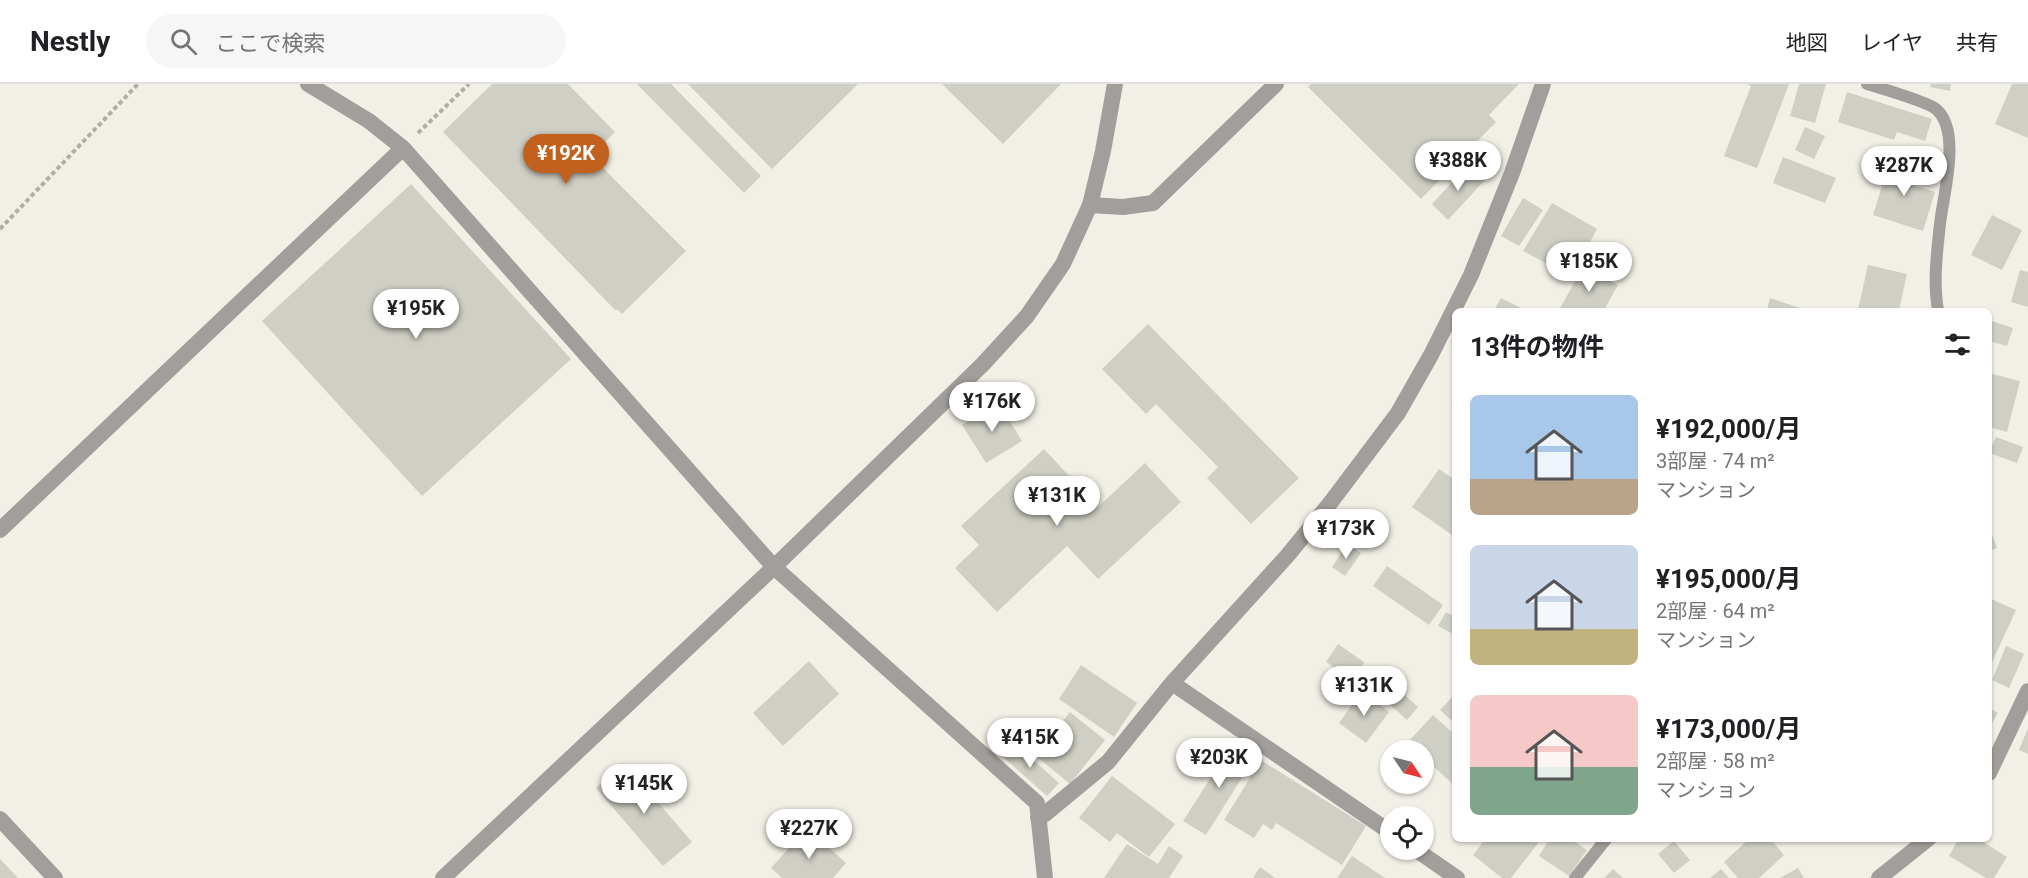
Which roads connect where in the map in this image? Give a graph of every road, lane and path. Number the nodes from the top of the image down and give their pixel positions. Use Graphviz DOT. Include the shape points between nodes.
graph roads {
  1 [pos="138,84"];
  2 [pos="308,84"];
  3 [pos="469,84"];
  4 [pos="1115,84"];
  5 [pos="1276,84"];
  6 [pos="1543,84"];
  7 [pos="1867,84"];
  8 [pos="403,148"];
  9 [pos="1090,205"];
  10 [pos="0,230"];
  11 [pos="1454,308"];
  12 [pos="1938,308"];
  13 [pos="1452,313"];
  14 [pos="0,530"];
  15 [pos="774,567"];
  16 [pos="1172,683"];
  17 [pos="2028,691"];
  18 [pos="1992,767"];
  19 [pos="1038,817"];
  20 [pos="0,819"];
  21 [pos="1380,825"];
  22 [pos="1604,842"];
  23 [pos="1924,842"];
  24 [pos="1431,860"];
  25 [pos="55,878"];
  26 [pos="443,878"];
  27 [pos="1045,878"];
  28 [pos="1457,878"];
  29 [pos="1575,878"];
  30 [pos="1879,878"];
  1 -- 10 [label="path"];
  2 -- 8 [label="street" via="369,121"];
  3 -- 8 [label="path"];
  4 -- 9 [label="street"];
  5 -- 9 [label="street" via="1153,203 1123,207"];
  6 -- 11 [label="street" via="1512,172"];
  7 -- 12 [label="lane" via="1935,107 1944,119 1950,168 1937,254"];
  8 -- 14 [label="street"];
  8 -- 15 [label="street"];
  9 -- 15 [label="street" via="1064,264 1027,316 983,364"];
  13 -- 16 [label="street" via="1398,412 1330,502 1288,555"];
  15 -- 19 [label="street" via="1036,803"];
  15 -- 26 [label="street"];
  16 -- 19 [label="street" via="1108,762"];
  16 -- 21 [label="street"];
  17 -- 18 [label="street"];
  19 -- 27 [label="street"];
  20 -- 25 [label="street"];
  22 -- 29 [label="lane"];
  23 -- 30 [label="street"];
  24 -- 28 [label="street"];
}
